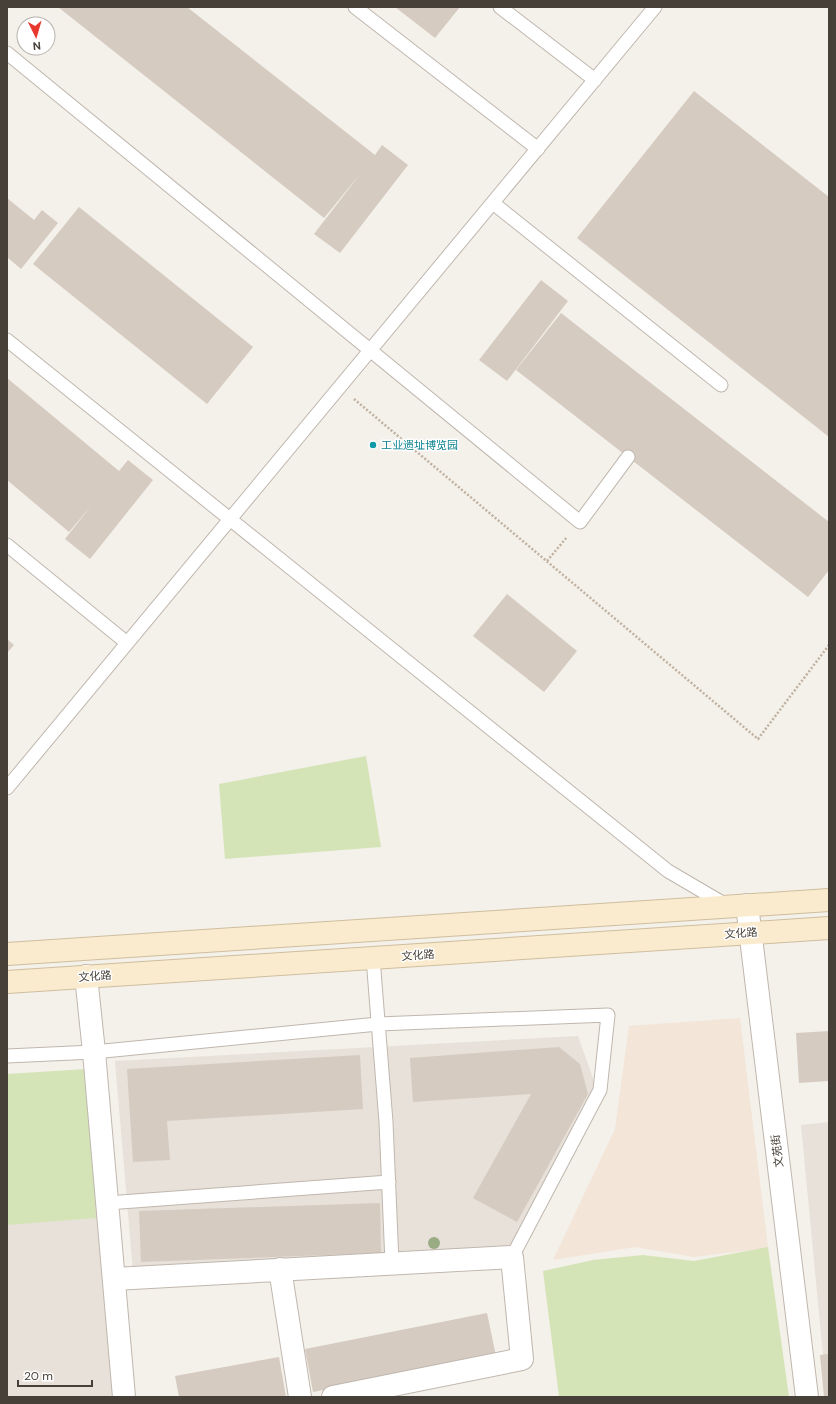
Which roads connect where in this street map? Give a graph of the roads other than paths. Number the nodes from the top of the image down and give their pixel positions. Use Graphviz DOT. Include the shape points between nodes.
graph roads {
  1 [pos="355,7"];
  2 [pos="500,7"];
  3 [pos="655,7"];
  4 [pos="7,54"];
  5 [pos="595,80"];
  6 [pos="538,149"];
  7 [pos="493,203"];
  8 [pos="7,340"];
  9 [pos="370,350"];
  10 [pos="721,385"];
  11 [pos="628,457"];
  12 [pos="230,519"];
  13 [pos="7,545"];
  14 [pos="127,643"];
  15 [pos="9,782"];
  16 [pos="829,900"];
  17 [pos="737,906"];
  18 [pos="829,928"];
  19 [pos="750,933"];
  20 [pos="7,954"];
  21 [pos="373,958"];
  22 [pos="86,976"];
  23 [pos="7,982"];
  24 [pos="378,1024"];
  25 [pos="94,1052"];
  26 [pos="7,1056"];
  27 [pos="389,1182"];
  28 [pos="107,1203"];
  29 [pos="512,1257"];
  30 [pos="392,1263"];
  31 [pos="280,1269"];
  32 [pos="114,1278"];
  33 [pos="124,1397"];
  34 [pos="300,1397"];
  35 [pos="333,1397"];
  36 [pos="807,1397"];
  1 -- 6 [label="lane"];
  2 -- 5 [label="lane"];
  3 -- 5 [label="lane"];
  4 -- 9 [label="lane"];
  5 -- 6 [label="lane"];
  6 -- 7 [label="lane"];
  7 -- 9 [label="lane"];
  7 -- 10 [label="lane"];
  8 -- 12 [label="lane"];
  9 -- 11 [label="lane" via="580,522"];
  9 -- 12 [label="lane"];
  12 -- 14 [label="lane"];
  12 -- 17 [label="lane" via="668,871"];
  13 -- 14 [label="lane"];
  14 -- 15 [label="lane"];
  16 -- 17 [label="main road"];
  17 -- 19 [label="street, 文苑街"];
  17 -- 20 [label="main road"];
  18 -- 19 [label="main road, 文化路"];
  19 -- 21 [label="main road, 文化路"];
  19 -- 36 [label="street, 文苑街"];
  21 -- 22 [label="main road, 文化路"];
  21 -- 24 [label="lane"];
  22 -- 23 [label="main road, 文化路"];
  22 -- 25 [label="street"];
  24 -- 25 [label="lane"];
  24 -- 27 [label="lane"];
  24 -- 29 [label="lane" via="608,1015 600,1090"];
  25 -- 26 [label="lane"];
  25 -- 28 [label="street"];
  27 -- 28 [label="lane"];
  27 -- 30 [label="lane"];
  28 -- 32 [label="street"];
  29 -- 30 [label="street"];
  29 -- 35 [label="street" via="522,1359"];
  30 -- 31 [label="street"];
  31 -- 32 [label="street"];
  31 -- 34 [label="street"];
  32 -- 33 [label="street"];
}
